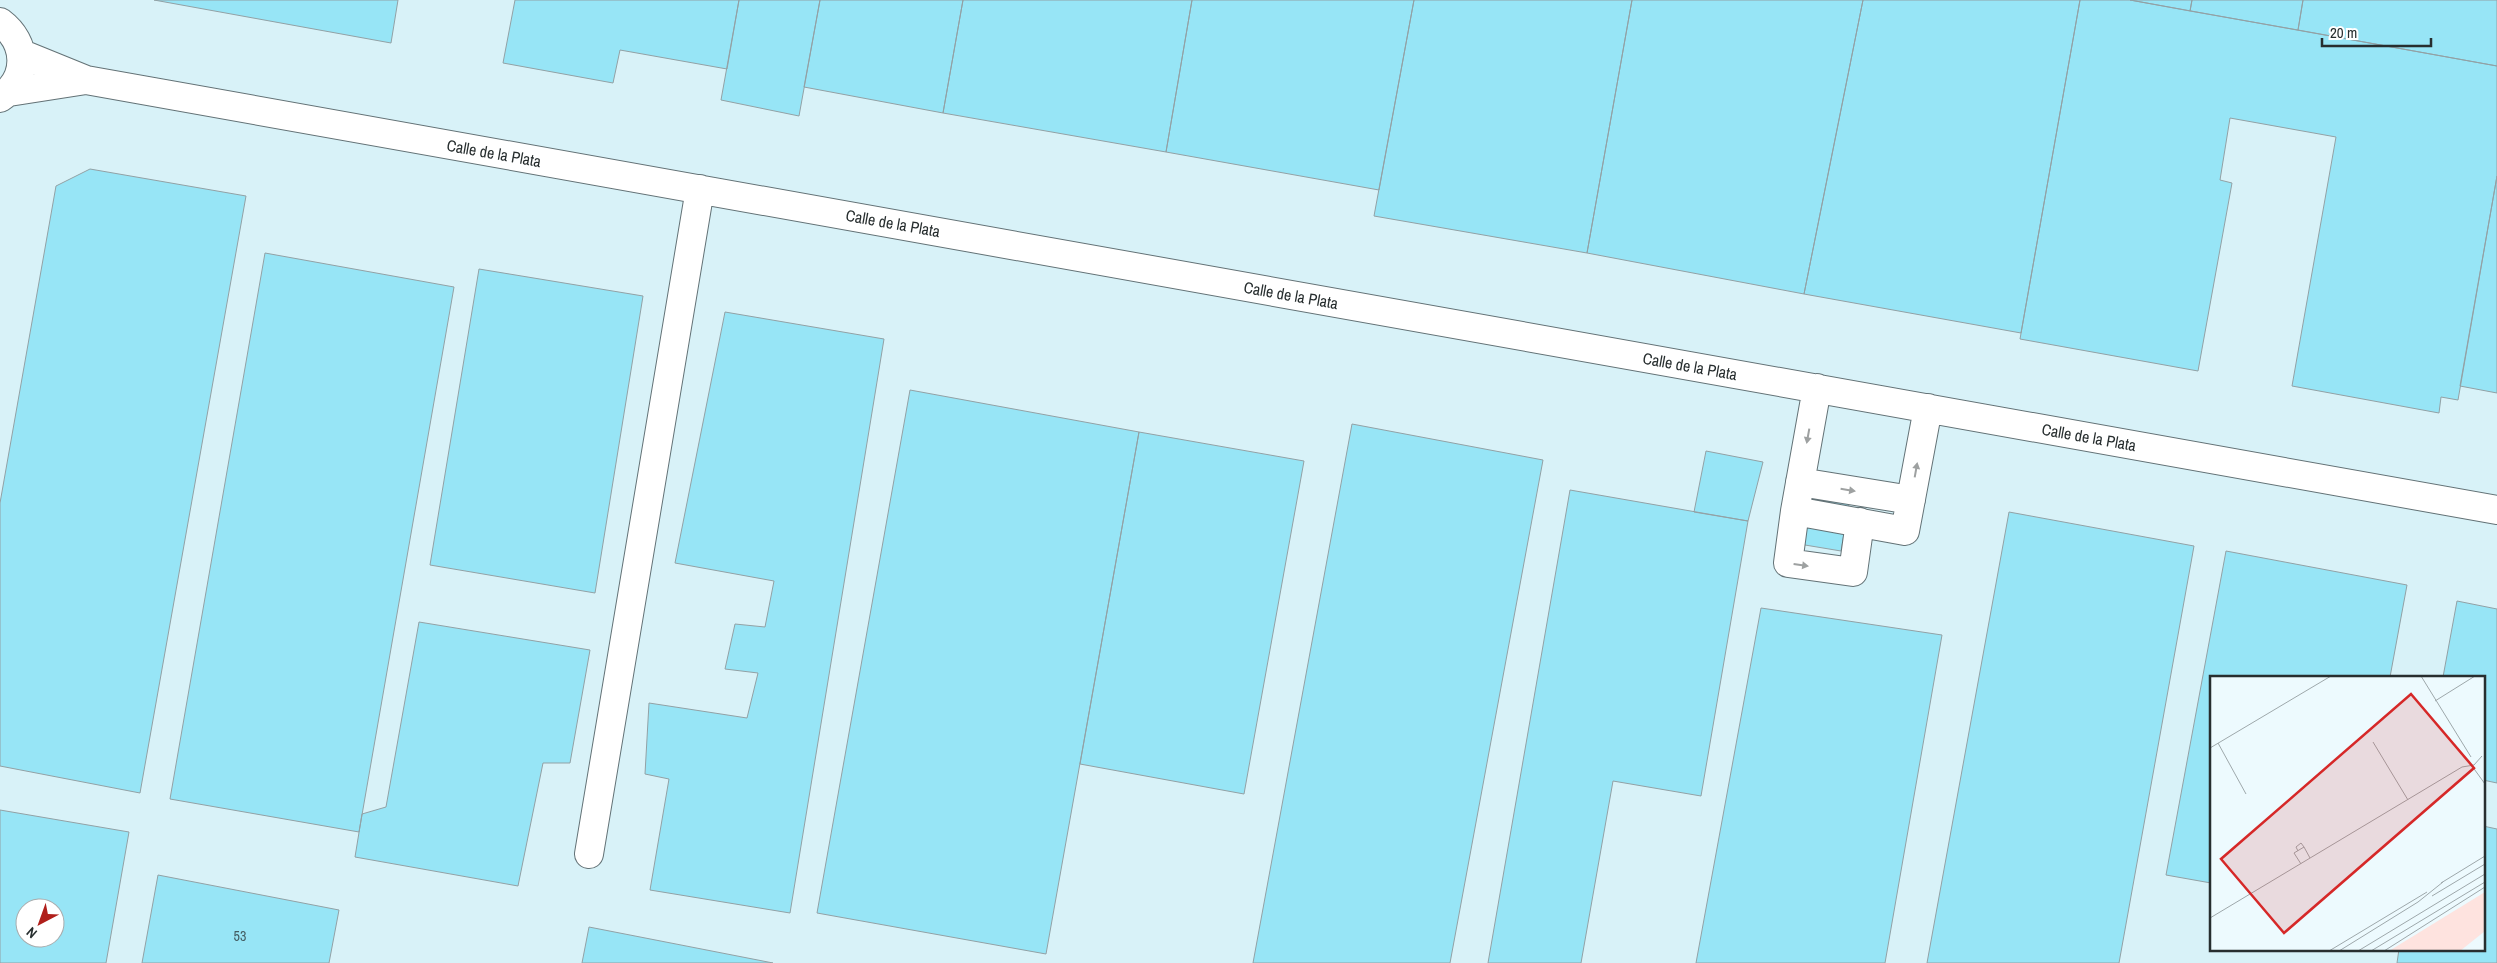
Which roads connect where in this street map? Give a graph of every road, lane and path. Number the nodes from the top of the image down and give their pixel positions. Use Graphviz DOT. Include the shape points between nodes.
graph roads {
  1 [pos="5,0"];
  2 [pos="5,26"];
  3 [pos="22,54"];
  4 [pos="86,80"];
  5 [pos="4,95"];
  6 [pos="700,189"];
  7 [pos="1817,388"];
  8 [pos="1928,408"];
  9 [pos="1800,482"];
  10 [pos="1911,500"];
  11 [pos="2497,510"];
  12 [pos="1795,511"];
  13 [pos="1860,522"];
  14 [pos="589,854"];
  1 -- 2 [label="street"];
  2 -- 3 [label="street" via="18,40"];
  3 -- 4 [label="street, Calle de la Plata"];
  3 -- 5 [label="street" via="22,68 17,81"];
  4 -- 5 [label="street, Calle de la Plata"];
  4 -- 6 [label="street, Calle de la Plata"];
  6 -- 7 [label="street, Calle de la Plata"];
  6 -- 14 [label="street"];
  7 -- 8 [label="street, Calle de la Plata"];
  7 -- 9 [label="street, one-way"];
  10 -- 8 [label="street, one-way"];
  8 -- 11 [label="street, Calle de la Plata"];
  9 -- 10 [label="street, one-way"];
  9 -- 12 [label="street"];
  10 -- 13 [label="street" via="1905,531"];
  12 -- 13 [label="street"];
  12 -- 13 [label="street, one-way" via="1788,563 1853,572"];
}
